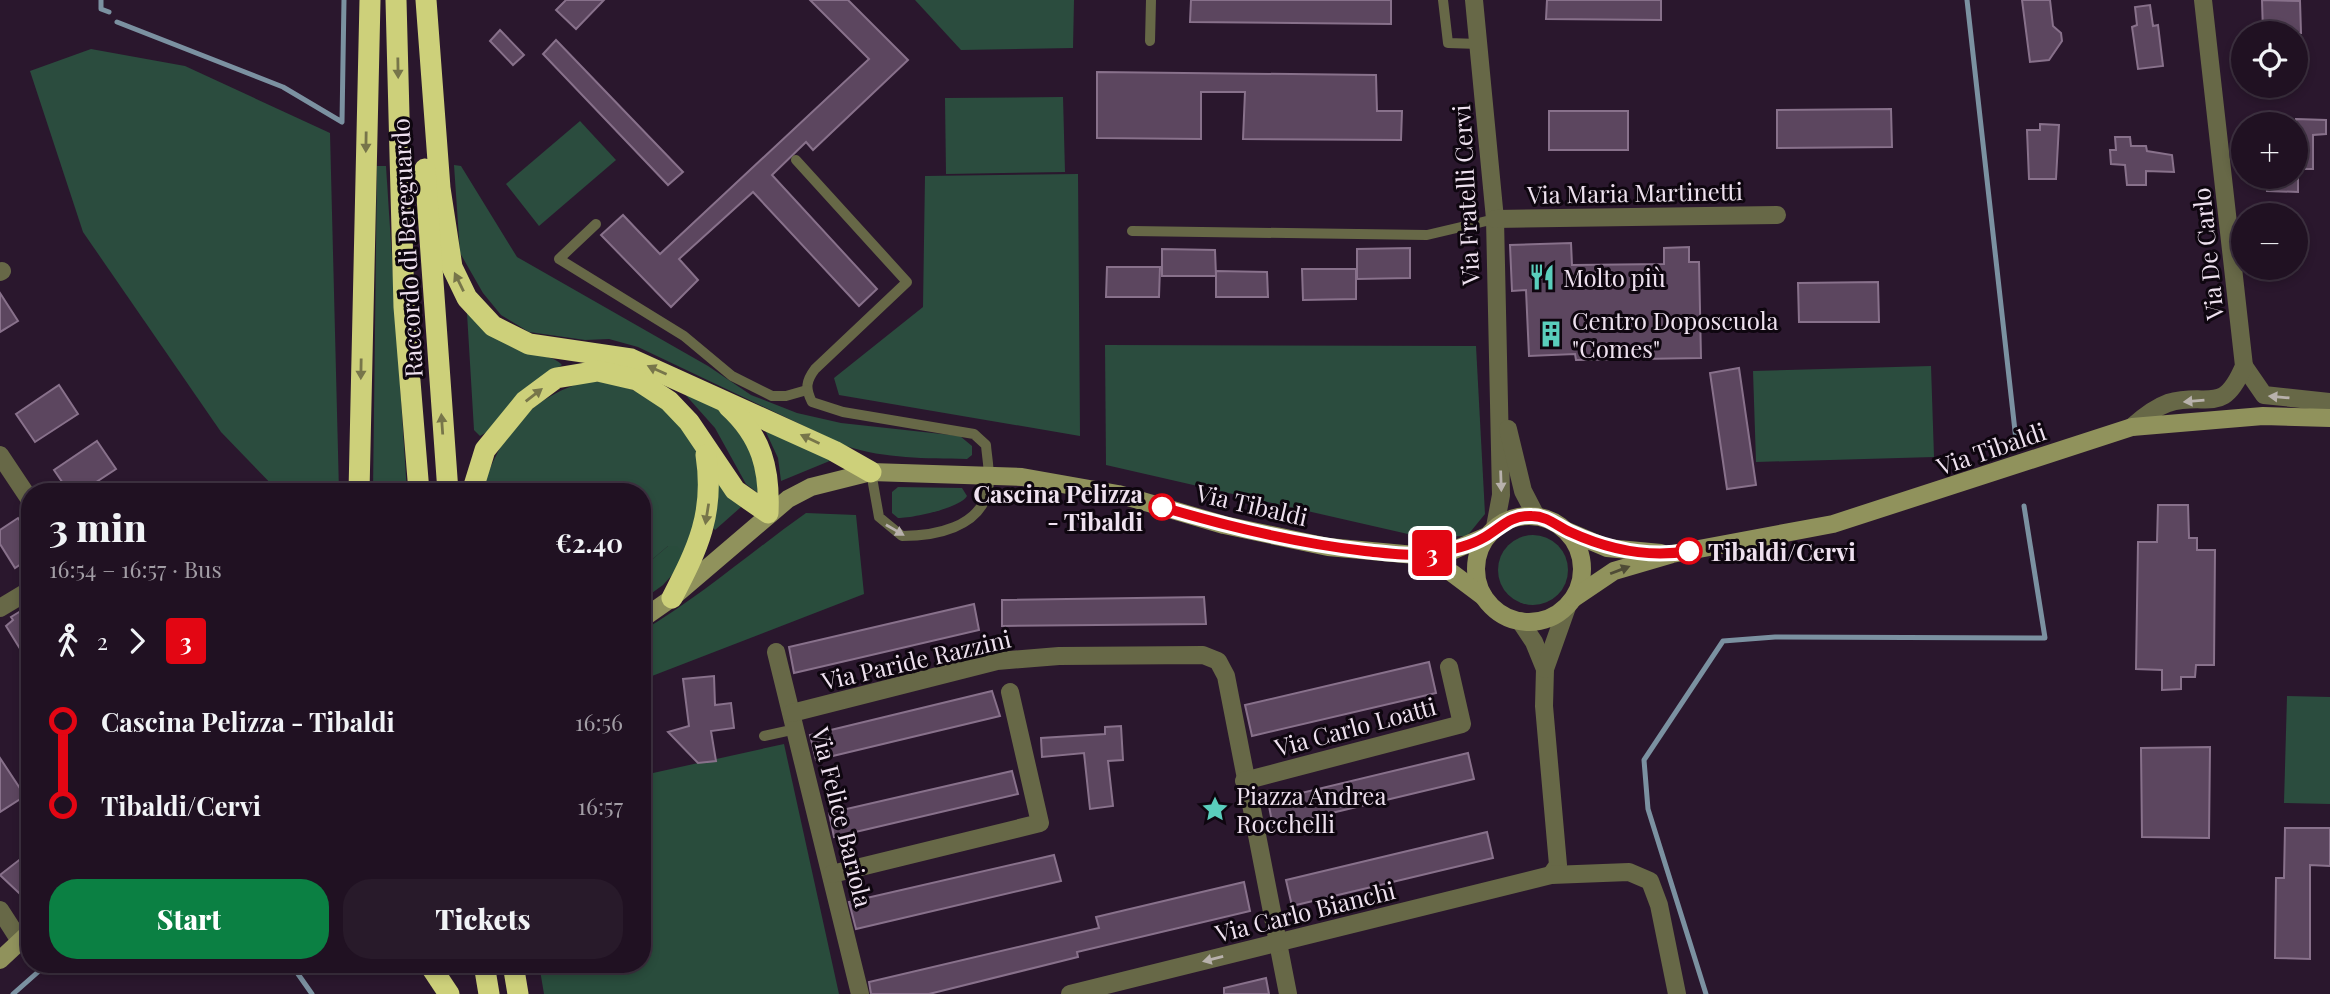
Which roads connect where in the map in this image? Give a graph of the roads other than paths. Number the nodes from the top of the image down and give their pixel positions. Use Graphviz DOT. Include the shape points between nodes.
graph roads {
  1 [pos="370,0"];
  2 [pos="396,0"];
  3 [pos="425,0"];
  4 [pos="1151,0"];
  5 [pos="1443,0"];
  6 [pos="1474,0"];
  7 [pos="2203,0"];
  8 [pos="1150,41"];
  9 [pos="1479,44"];
  10 [pos="796,160"];
  11 [pos="1777,215"];
  12 [pos="1495,219"];
  13 [pos="596,223"];
  14 [pos="1132,231"];
  15 [pos="2244,366"];
  16 [pos="1500,388"];
  17 [pos="807,390"];
  18 [pos="719,397"];
  19 [pos="2330,402"];
  20 [pos="2330,418"];
  21 [pos="2132,427"];
  22 [pos="705,446"];
  23 [pos="0,455"];
  24 [pos="870,472"];
  25 [pos="989,475"];
  26 [pos="359,483"];
  27 [pos="418,483"];
  28 [pos="447,483"];
  29 [pos="475,483"];
  30 [pos="21,486"];
  31 [pos="768,513"];
  32 [pos="1536,516"];
  33 [pos="1566,531"];
  34 [pos="1491,532"];
  35 [pos="1672,554"];
  36 [pos="1415,555"];
  37 [pos="21,595"];
  38 [pos="1484,597"];
  39 [pos="673,598"];
  40 [pos="1571,602"];
  41 [pos="0,608"];
  42 [pos="651,613"];
  43 [pos="1520,621"];
  44 [pos="776,652"];
  45 [pos="1448,667"];
  46 [pos="1545,669"];
  47 [pos="1010,692"];
  48 [pos="794,721"];
  49 [pos="764,736"];
  50 [pos="1244,781"];
  51 [pos="832,874"];
  52 [pos="1551,875"];
  53 [pos="0,910"];
  54 [pos="21,932"];
  55 [pos="21,940"];
  56 [pos="1279,942"];
  57 [pos="0,960"];
  58 [pos="435,973"];
  59 [pos="486,973"];
  60 [pos="514,973"];
  61 [pos="449,994"];
  62 [pos="489,994"];
  63 [pos="518,994"];
  64 [pos="860,994"];
  65 [pos="1070,994"];
  66 [pos="1288,994"];
  67 [pos="1676,994"];
  1 -- 26 [label="highway, one-way"];
  2 -- 27 [label="highway, Raccordo di Bereguardo, one-way" via="404,307"];
  18 -- 3 [label="highway, one-way" via="631,359 529,344 493,326 467,298 452,267 440,188"];
  28 -- 3 [label="highway, Raccordo di Bereguardo, one-way" via="426,192"];
  4 -- 8 [label="lane"];
  5 -- 9 [label="lane" via="1448,43"];
  6 -- 9 [label="street, Via Fratelli Cervi"];
  7 -- 15 [label="street, Via De Carlo"];
  9 -- 12 [label="street, Via Fratelli Cervi"];
  10 -- 17 [label="lane" via="906,282 815,369"];
  11 -- 12 [label="street, Via Maria Martinetti"];
  12 -- 14 [label="lane" via="1427,235"];
  12 -- 16 [label="street, Via Fratelli Cervi"];
  13 -- 17 [label="lane" via="559,259 684,336 732,376 772,396"];
  19 -- 15 [label="street, one-way" via="2264,395"];
  15 -- 21 [label="street, one-way" via="2236,385 2222,398 2171,402 2152,410"];
  16 -- 32 [label="street, Via Fratelli Cervi" via="1523,491"];
  16 -- 34 [label="street, Via Fratelli Cervi, one-way" via="1501,495"];
  17 -- 25 [label="lane" via="813,402 827,409 974,434 986,445"];
  24 -- 18 [label="highway, one-way"];
  18 -- 31 [label="highway" via="753,433 764,455"];
  20 -- 21 [label="street, Via Tibaldi" via="2263,416"];
  21 -- 35 [label="street, Via Tibaldi" via="1833,524"];
  29 -- 22 [label="highway, one-way" via="485,450 525,401 556,378 598,371 636,380 669,401"];
  22 -- 31 [label="highway" via="735,490"];
  22 -- 39 [label="highway, one-way" via="711,483 703,537"];
  23 -- 30 [label="street"];
  24 -- 25 [label="street, Via Tibaldi"];
  24 -- 25 [label="lane, one-way" via="878,517 902,536 922,536 962,524 983,502"];
  24 -- 31 [label="street, Via Tibaldi" via="811,487"];
  25 -- 36 [label="street, Via Tibaldi" via="1118,494 1224,525 1328,547"];
  31 -- 39 [label="street, Via Tibaldi"];
  32 -- 33 [label="street"];
  32 -- 34 [label="street" via="1515,517"];
  33 -- 35 [label="street, Via Tibaldi" via="1606,548"];
  33 -- 40 [label="street" via="1577,545 1582,563 1581,581"];
  34 -- 36 [label="street, Via Tibaldi" via="1454,550"];
  34 -- 38 [label="street" via="1476,566"];
  40 -- 35 [label="street, Via Tibaldi, one-way" via="1614,571"];
  36 -- 38 [label="street, Via Tibaldi" via="1452,573"];
  37 -- 41 [label="street"];
  38 -- 43 [label="street" via="1499,613"];
  39 -- 42 [label="street, Via Tibaldi"];
  40 -- 43 [label="street" via="1541,621"];
  40 -- 46 [label="street"];
  43 -- 46 [label="street"];
  44 -- 48 [label="street, Via Felice Bariola"];
  45 -- 50 [label="street, Via Carlo Loatti" via="1462,724"];
  46 -- 52 [label="street" via="1558,865"];
  47 -- 51 [label="street" via="1040,823"];
  48 -- 49 [label="lane"];
  48 -- 50 [label="street, Via Paride Razzini" via="997,662 1059,656 1203,655 1218,661 1226,676"];
  48 -- 51 [label="street, Via Felice Bariola"];
  50 -- 56 [label="street"];
  51 -- 64 [label="street, Via Felice Bariola"];
  52 -- 56 [label="street, Via Carlo Bianchi"];
  52 -- 67 [label="street, Via Carlo Bianchi" via="1629,872 1650,881"];
  53 -- 54 [label="street"];
  55 -- 57 [label="street"];
  56 -- 65 [label="street, Via Carlo Bianchi, one-way"];
  56 -- 66 [label="street"];
  58 -- 61 [label="highway"];
  59 -- 62 [label="highway"];
  60 -- 63 [label="highway"];
}
